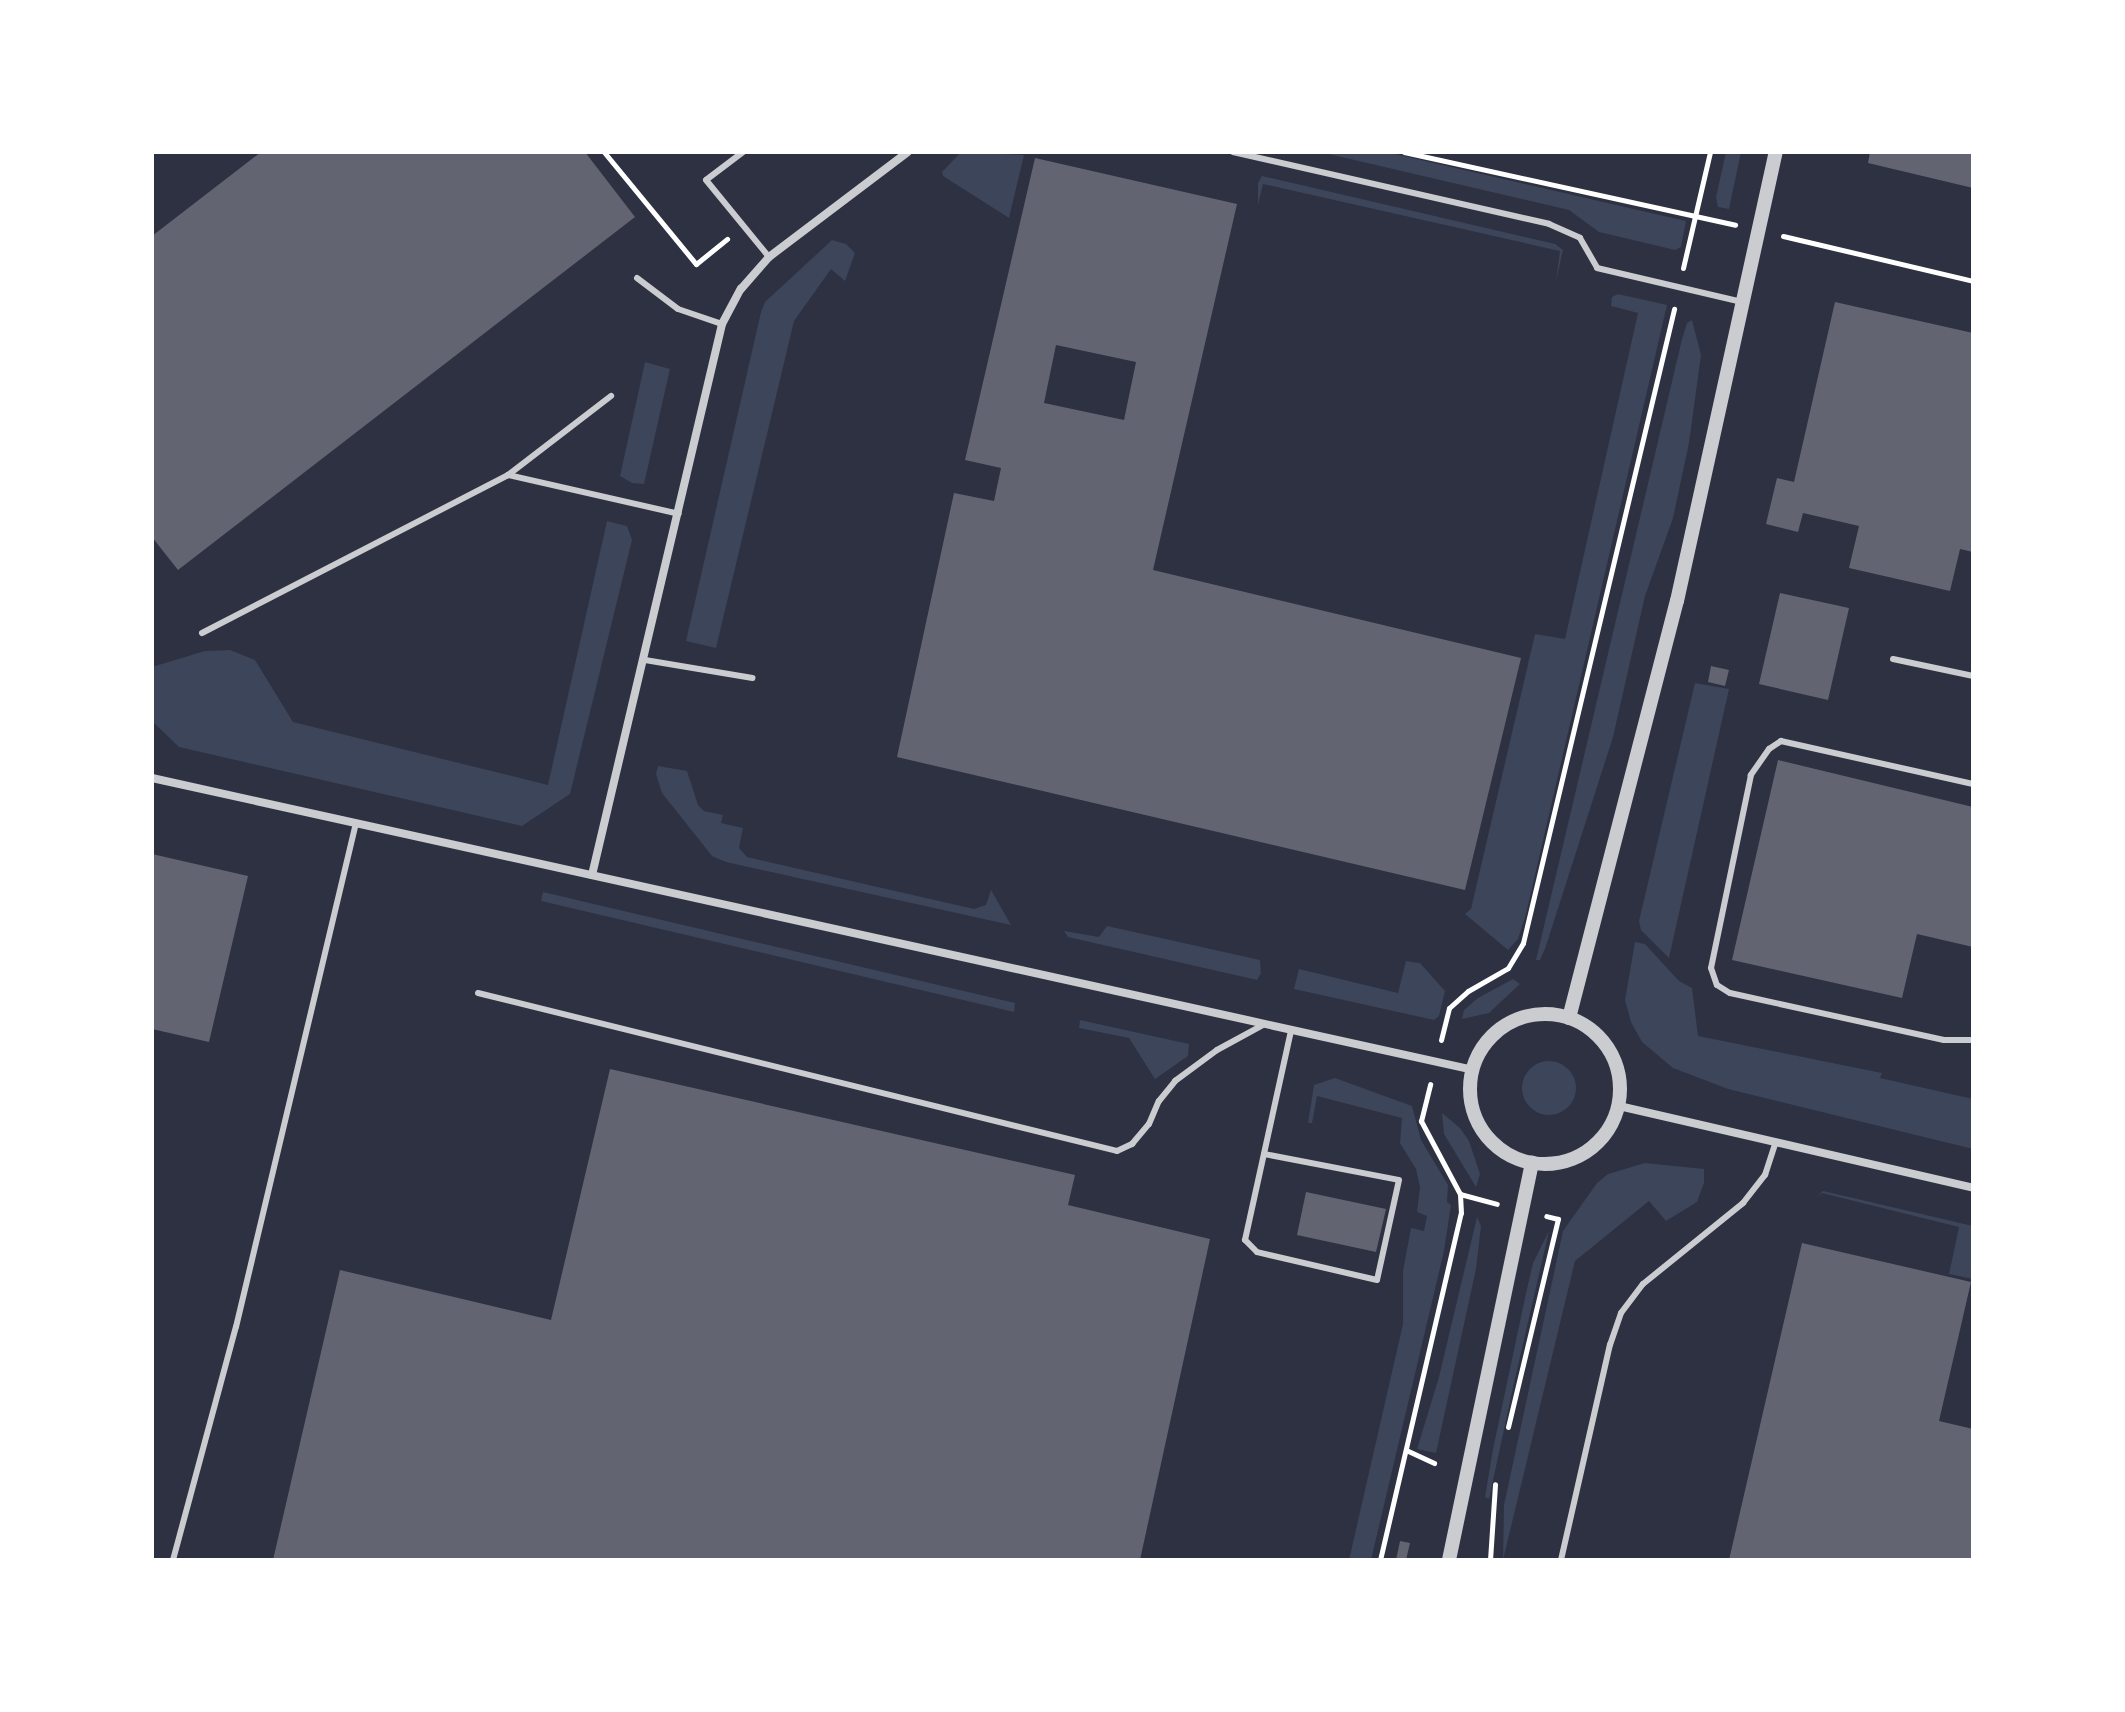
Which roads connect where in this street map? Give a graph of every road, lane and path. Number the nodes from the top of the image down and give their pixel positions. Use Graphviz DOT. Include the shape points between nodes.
graph roads {
  1 [pos="604,152"];
  2 [pos="743,152"];
  3 [pos="908,152"];
  4 [pos="1233,152"];
  5 [pos="1404,152"];
  6 [pos="1710,152"];
  7 [pos="1776,152"];
  8 [pos="1696,215"];
  9 [pos="743,225"];
  10 [pos="1759,230"];
  11 [pos="769,257"];
  12 [pos="637,278"];
  13 [pos="1973,281"];
  14 [pos="1679,288"];
  15 [pos="1745,303"];
  16 [pos="722,324"];
  17 [pos="611,396"];
  18 [pos="508,475"];
  19 [pos="679,514"];
  20 [pos="202,633"];
  21 [pos="1893,659"];
  22 [pos="645,660"];
  23 [pos="1973,676"];
  24 [pos="752,678"];
  25 [pos="152,778"];
  26 [pos="1973,784"];
  27 [pos="356,823"];
  28 [pos="592,875"];
  29 [pos="478,993"];
  30 [pos="1569,1018"];
  31 [pos="1263,1025"];
  32 [pos="1291,1031"];
  33 [pos="1973,1040"];
  34 [pos="1435,1063"];
  35 [pos="1473,1070"];
  36 [pos="1619,1106"];
  37 [pos="1776,1142"];
  38 [pos="1264,1154"];
  39 [pos="1532,1163"];
  40 [pos="1973,1188"];
  41 [pos="1406,1450"];
  42 [pos="1434,1463"];
  43 [pos="173,1560"];
  44 [pos="1380,1560"];
  45 [pos="1449,1560"];
  46 [pos="1561,1560"];
  1 -- 9 [label="path" via="696,264"];
  2 -- 9 [label="lane" via="706,180"];
  3 -- 11 [label="street"];
  4 -- 14 [label="lane" via="1549,224 1580,238 1597,268"];
  5 -- 8 [label="path"];
  6 -- 8 [label="path"];
  7 -- 10 [label="street"];
  8 -- 10 [label="path"];
  8 -- 14 [label="path"];
  9 -- 11 [label="lane"];
  10 -- 13 [label="path"];
  10 -- 15 [label="street"];
  11 -- 16 [label="street" via="741,289"];
  12 -- 16 [label="lane" via="678,309"];
  14 -- 15 [label="lane"];
  14 -- 34 [label="path" via="1523,943 1508,968 1449,1008"];
  15 -- 30 [label="street" via="1677,601"];
  16 -- 19 [label="street"];
  17 -- 18 [label="lane"];
  18 -- 19 [label="lane"];
  18 -- 20 [label="lane"];
  19 -- 22 [label="street"];
  21 -- 23 [label="lane"];
  22 -- 24 [label="lane"];
  22 -- 28 [label="street"];
  25 -- 27 [label="street"];
  26 -- 33 [label="lane" via="1781,741 1769,749 1751,775 1711,968 1717,985 1730,993 1944,1040"];
  27 -- 28 [label="street"];
  27 -- 43 [label="lane" via="236,1327"];
  28 -- 31 [label="street"];
  29 -- 31 [label="lane" via="1117,1151 1132,1144 1149,1124 1175,1081"];
  30 -- 35 [label="street" via="1545,1014 1510,1024 1482,1048"];
  30 -- 36 [label="street" via="1589,1028 1616,1062"];
  31 -- 32 [label="street"];
  32 -- 34 [label="street"];
  32 -- 38 [label="lane"];
  34 -- 35 [label="street"];
  34 -- 41 [label="path" via="1421,1121 1460,1194 1461,1213"];
  35 -- 39 [label="street" via="1470,1095 1476,1119 1499,1148"];
  36 -- 37 [label="street"];
  36 -- 39 [label="street" via="1596,1145 1577,1158"];
  37 -- 40 [label="street"];
  37 -- 46 [label="lane" via="1765,1175 1743,1203 1643,1284 1621,1313"];
  38 -- 38 [label="lane" via="1399,1180 1377,1280 1257,1252 1245,1240"];
  39 -- 45 [label="street"];
  41 -- 42 [label="path"];
  41 -- 44 [label="path"];
}
